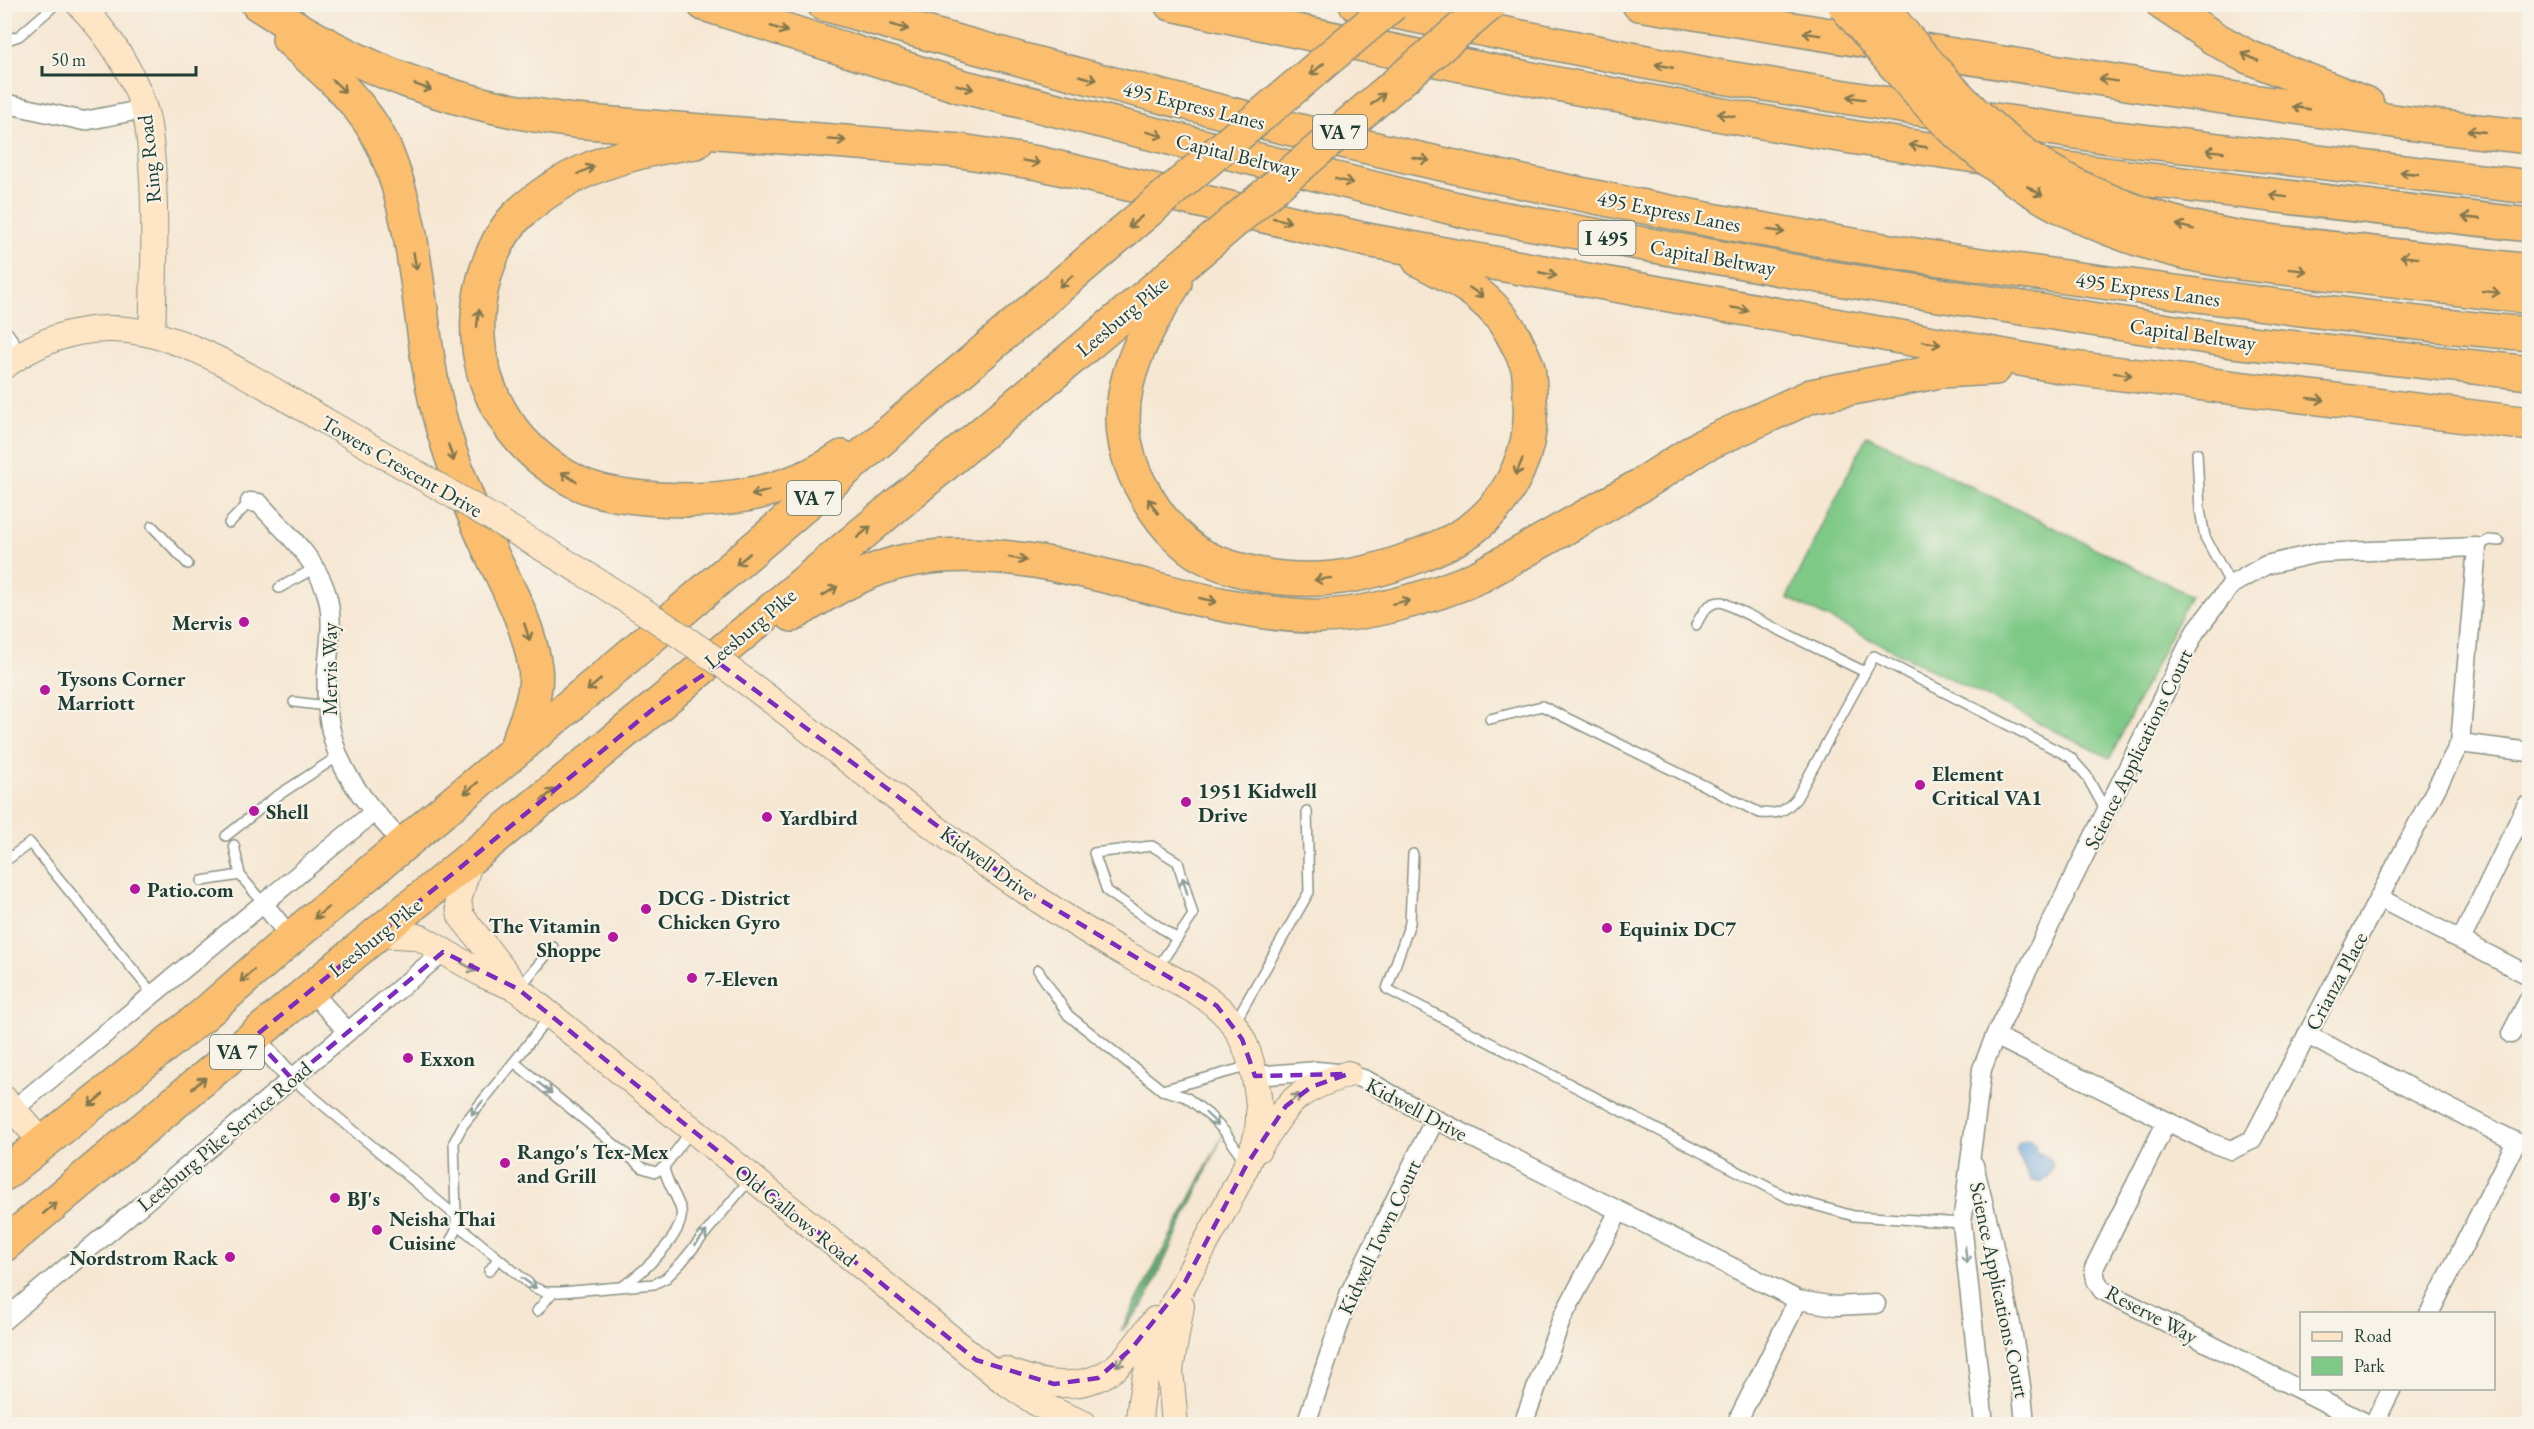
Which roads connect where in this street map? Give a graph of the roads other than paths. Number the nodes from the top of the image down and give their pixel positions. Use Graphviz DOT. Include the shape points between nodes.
graph roads {
  1 [pos="56,4"];
  2 [pos="79,4"];
  3 [pos="249,4"];
  4 [pos="258,4"];
  5 [pos="704,4"];
  6 [pos="824,4"];
  7 [pos="1171,4"];
  8 [pos="1356,4"];
  9 [pos="1394,4"];
  10 [pos="1490,4"];
  11 [pos="1639,4"];
  12 [pos="1844,4"];
  13 [pos="1878,4"];
  14 [pos="2163,4"];
  15 [pos="4,41"];
  16 [pos="4,103"];
  17 [pos="145,109"];
  18 [pos="2422,125"];
  19 [pos="779,136"];
  20 [pos="2529,136"];
  21 [pos="2529,187"];
  22 [pos="2529,225"];
  23 [pos="1367,240"];
  24 [pos="2241,250"];
  25 [pos="1190,259"];
  26 [pos="2529,271"];
  27 [pos="2529,297"];
  28 [pos="152,333"];
  29 [pos="2529,334"];
  30 [pos="4,335"];
  31 [pos="12,361"];
  32 [pos="2065,367"];
  33 [pos="2529,373"];
  34 [pos="938,393"];
  35 [pos="2529,424"];
  36 [pos="2196,453"];
  37 [pos="250,502"];
  38 [pos="229,523"];
  39 [pos="152,526"];
  40 [pos="2499,541"];
  41 [pos="2477,547"];
  42 [pos="188,564"];
  43 [pos="315,568"];
  44 [pos="2231,585"];
  45 [pos="279,588"];
  46 [pos="1696,625"];
  47 [pos="1865,672"];
  48 [pos="294,702"];
  49 [pos="772,702"];
  50 [pos="658,705"];
  51 [pos="327,706"];
  52 [pos="1490,718"];
  53 [pos="2460,743"];
  54 [pos="515,750"];
  55 [pos="2529,752"];
  56 [pos="337,756"];
  57 [pos="2526,806"];
  58 [pos="1307,811"];
  59 [pos="374,812"];
  60 [pos="2106,812"];
  61 [pos="226,836"];
  62 [pos="404,844"];
  63 [pos="234,845"];
  64 [pos="1413,854"];
  65 [pos="470,859"];
  66 [pos="4,862"];
  67 [pos="240,875"];
  68 [pos="202,881"];
  69 [pos="2379,898"];
  70 [pos="263,903"];
  71 [pos="377,934"];
  72 [pos="291,938"];
  73 [pos="1177,939"];
  74 [pos="2461,940"];
  75 [pos="553,947"];
  76 [pos="443,952"];
  77 [pos="1038,970"];
  78 [pos="1155,970"];
  79 [pos="2529,976"];
  80 [pos="518,989"];
  81 [pos="310,990"];
  82 [pos="153,994"];
  83 [pos="2529,997"];
  84 [pos="550,1015"];
  85 [pos="1234,1024"];
  86 [pos="347,1031"];
  87 [pos="2511,1034"];
  88 [pos="2307,1035"];
  89 [pos="1995,1036"];
  90 [pos="254,1037"];
  91 [pos="514,1062"];
  92 [pos="1253,1071"];
  93 [pos="1348,1074"];
  94 [pos="292,1078"];
  95 [pos="1162,1090"];
  96 [pos="9,1104"];
  97 [pos="1435,1119"];
  98 [pos="2167,1121"];
  99 [pos="691,1130"];
  100 [pos="43,1143"];
  101 [pos="1971,1155"];
  102 [pos="1247,1164"];
  103 [pos="664,1167"];
  104 [pos="4,1174"];
  105 [pos="751,1178"];
  106 [pos="1619,1211"];
  107 [pos="456,1216"];
  108 [pos="1962,1223"];
  109 [pos="451,1240"];
  110 [pos="4,1245"];
  111 [pos="498,1259"];
  112 [pos="489,1271"];
  113 [pos="1185,1282"];
  114 [pos="621,1287"];
  115 [pos="552,1293"];
  116 [pos="1798,1300"];
  117 [pos="1876,1304"];
  118 [pos="537,1311"];
  119 [pos="2430,1312"];
  120 [pos="4,1320"];
  121 [pos="976,1360"];
  122 [pos="2392,1390"];
  123 [pos="1084,1425"];
  124 [pos="1139,1425"];
  125 [pos="1175,1425"];
  126 [pos="1306,1425"];
  127 [pos="1523,1425"];
  128 [pos="1736,1425"];
  129 [pos="1984,1425"];
  130 [pos="2025,1425"];
  131 [pos="2368,1425"];
  132 [pos="2374,1425"];
  1 -- 15 [label="lane" via="19,36"];
  2 -- 17 [label="street, Ring Road" via="117,50"];
  3 -- 54 [label="highway, one-way" via="347,93 373,128 395,174 414,253 442,424 473,512 528,633 536,669 533,701"];
  4 -- 19 [label="highway, one-way" via="326,46 375,69 472,103 574,121"];
  5 -- 33 [label="highway, Capital Beltway / I 495, one-way" via="960,86 1473,213 1825,277 2232,341"];
  6 -- 29 [label="highway, 495 Express Lanes / I 495, one-way" via="1189,105 1383,151 1723,222 1958,262 2192,295"];
  22 -- 7 [label="highway, one-way" via="2082,171 1812,130 1452,64"];
  21 -- 8 [label="highway, one-way" via="2128,140 1913,108 1716,76"];
  9 -- 34 [label="highway, VA 7, one-way, bridge"];
  25 -- 10 [label="highway, Leesburg Pike / VA 7, one-way, bridge"];
  18 -- 11 [label="highway, one-way" via="2145,86"];
  12 -- 24 [label="highway, one-way, bridge" via="1949,124 2024,185 2066,210 2150,244 2195,256"];
  24 -- 13 [label="highway, one-way, bridge" via="2200,231 2118,206 2038,163 1968,106"];
  18 -- 14 [label="highway, one-way" via="2246,56"];
  16 -- 17 [label="street" via="84,121"];
  17 -- 28 [label="street, Ring Road" via="154,189"];
  20 -- 18 [label="highway, one-way"];
  19 -- 23 [label="highway, one-way" via="961,151 1038,163"];
  34 -- 19 [label="highway, one-way" via="828,466 747,497 710,500 624,495 577,483 533,454 501,416 482,370 476,327 482,284 497,245 517,216 553,186 603,162 667,145"];
  23 -- 25 [label="highway, one-way" via="1416,259 1487,299 1510,327 1528,368 1532,417 1521,467 1497,504 1472,529 1399,564 1368,573 1313,580 1270,578 1222,565 1196,552 1153,507 1127,457 1121,420 1132,362"];
  23 -- 32 [label="highway, one-way"];
  26 -- 24 [label="highway, one-way"];
  24 -- 27 [label="highway, one-way"];
  50 -- 25 [label="highway, Leesburg Pike / VA 7, one-way"];
  28 -- 31 [label="street, Towers Crescent Drive" via="104,329 78,333 45,343"];
  28 -- 49 [label="street, Towers Crescent Drive, bridge" via="210,355 572,566"];
  30 -- 31 [label="street"];
  32 -- 35 [label="highway, one-way"];
  50 -- 32 [label="highway, one-way" via="839,585 910,560 990,554 1241,608 1309,616 1354,612 1417,599 1480,576 1702,446 1811,396 1940,370"];
  34 -- 54 [label="highway, VA 7, one-way"];
  36 -- 44 [label="lane" via="2205,537"];
  37 -- 38 [label="lane"];
  37 -- 43 [label="street, Mervis Way" via="259,503"];
  39 -- 42 [label="lane"];
  40 -- 41 [label="lane" via="2489,540"];
  41 -- 44 [label="street, Science Applications Court" via="2318,553 2266,565"];
  41 -- 53 [label="street, Crianza Place"];
  43 -- 45 [label="lane"];
  43 -- 51 [label="street, Mervis Way" via="329,605"];
  44 -- 60 [label="street, Science Applications Court" via="2196,633"];
  46 -- 47 [label="lane" via="1703,610 1722,602"];
  47 -- 52 [label="lane" via="1796,799 1786,810 1774,814 1760,813 1542,706"];
  47 -- 60 [label="lane" via="1874,656 2070,757 2086,775"];
  48 -- 51 [label="lane"];
  49 -- 78 [label="street, Kidwell Drive" via="1022,889"];
  65 -- 50 [label="highway, Leesburg Pike / VA 7, one-way"];
  51 -- 56 [label="street, Mervis Way"];
  53 -- 55 [label="street"];
  53 -- 69 [label="street, Crianza Place"];
  54 -- 62 [label="highway, VA 7, one-way"];
  56 -- 59 [label="street, Mervis Way"];
  56 -- 61 [label="lane"];
  57 -- 74 [label="street"];
  58 -- 85 [label="lane" via="1309,892"];
  59 -- 62 [label="street, Mervis Way"];
  59 -- 70 [label="street"];
  60 -- 89 [label="street, Science Applications Court"];
  62 -- 72 [label="highway, VA 7, one-way"];
  63 -- 67 [label="lane"];
  64 -- 108 [label="lane" via="1410,923 1387,989 1789,1198 1854,1216"];
  65 -- 71 [label="highway, Leesburg Pike / VA 7"];
  65 -- 80 [label="street, Old Gallows Road" via="458,901 461,916"];
  66 -- 82 [label="lane" via="30,843"];
  67 -- 68 [label="lane"];
  67 -- 70 [label="lane"];
  69 -- 74 [label="street"];
  69 -- 88 [label="street, Crianza Place"];
  70 -- 72 [label="street"];
  70 -- 82 [label="street"];
  71 -- 76 [label="street, Old Gallows Road" via="413,936"];
  71 -- 81 [label="highway, Leesburg Pike / VA 7"];
  72 -- 100 [label="highway, VA 7, one-way" via="202,1016"];
  73 -- 73 [label="lane, one-way" via="1193,915 1178,862 1152,846 1094,853 1107,891"];
  73 -- 78 [label="lane"];
  74 -- 79 [label="street"];
  75 -- 80 [label="lane"];
  76 -- 80 [label="street, Old Gallows Road, one-way"];
  76 -- 86 [label="street, Leesburg Pike Service Road"];
  77 -- 95 [label="lane" via="1068,1015"];
  78 -- 85 [label="street, Kidwell Drive" via="1217,1006"];
  80 -- 84 [label="street, Old Gallows Road"];
  81 -- 86 [label="street"];
  81 -- 90 [label="highway, Leesburg Pike / VA 7"];
  82 -- 96 [label="street"];
  83 -- 87 [label="street"];
  84 -- 91 [label="lane"];
  84 -- 99 [label="street, Old Gallows Road"];
  85 -- 92 [label="street, Kidwell Drive"];
  86 -- 94 [label="street, Leesburg Pike Service Road"];
  88 -- 98 [label="street, Crianza Place" via="2252,1140 2243,1146 2231,1150"];
  88 -- 119 [label="street" via="2516,1142"];
  89 -- 98 [label="street, Crianza Place"];
  89 -- 101 [label="street, Science Applications Court" via="1982,1069"];
  90 -- 94 [label="street"];
  110 -- 90 [label="highway, Leesburg Pike / VA 7, one-way"];
  91 -- 103 [label="lane, one-way" via="643,1168 656,1172"];
  91 -- 107 [label="lane, one-way" via="456,1135"];
  92 -- 93 [label="street, Kidwell Drive"];
  92 -- 95 [label="lane"];
  92 -- 102 [label="street" via="1259,1113"];
  93 -- 97 [label="street, Kidwell Drive"];
  102 -- 93 [label="street, one-way" via="1294,1098 1320,1083"];
  94 -- 107 [label="lane"];
  94 -- 120 [label="street, Leesburg Pike Service Road"];
  95 -- 102 [label="lane, one-way" via="1186,1097 1208,1114"];
  96 -- 100 [label="street"];
  97 -- 106 [label="street, Kidwell Drive"];
  97 -- 126 [label="street, Kidwell Town Court" via="1350,1292"];
  98 -- 131 [label="street, Reserve Way" via="2094,1268 2102,1290"];
  99 -- 103 [label="lane"];
  99 -- 105 [label="street, Old Gallows Road"];
  100 -- 104 [label="highway, VA 7"];
  101 -- 108 [label="street, Science Applications Court"];
  101 -- 130 [label="street, Science Applications Court" via="2001,1274"];
  102 -- 113 [label="street"];
  103 -- 114 [label="lane" via="681,1209 680,1222 643,1271"];
  114 -- 105 [label="lane, one-way" via="654,1284 666,1278"];
  105 -- 121 [label="street, Old Gallows Road"];
  106 -- 116 [label="street, Kidwell Drive"];
  106 -- 127 [label="street" via="1562,1318"];
  107 -- 109 [label="lane" via="456,1231"];
  107 -- 111 [label="lane" via="463,1229"];
  108 -- 129 [label="street, Science Applications Court, one-way"];
  111 -- 112 [label="lane"];
  111 -- 115 [label="lane, one-way" via="533,1287"];
  113 -- 121 [label="street, one-way" via="1116,1367 1098,1378 1079,1384 1054,1384"];
  113 -- 124 [label="street" via="1151,1352"];
  113 -- 125 [label="street" via="1170,1370"];
  114 -- 115 [label="lane"];
  115 -- 118 [label="lane"];
  116 -- 117 [label="street, Kidwell Drive" via="1835,1306"];
  116 -- 128 [label="street"];
  121 -- 123 [label="street, Old Gallows Road" via="1038,1404"];
  122 -- 132 [label="street"];
}
